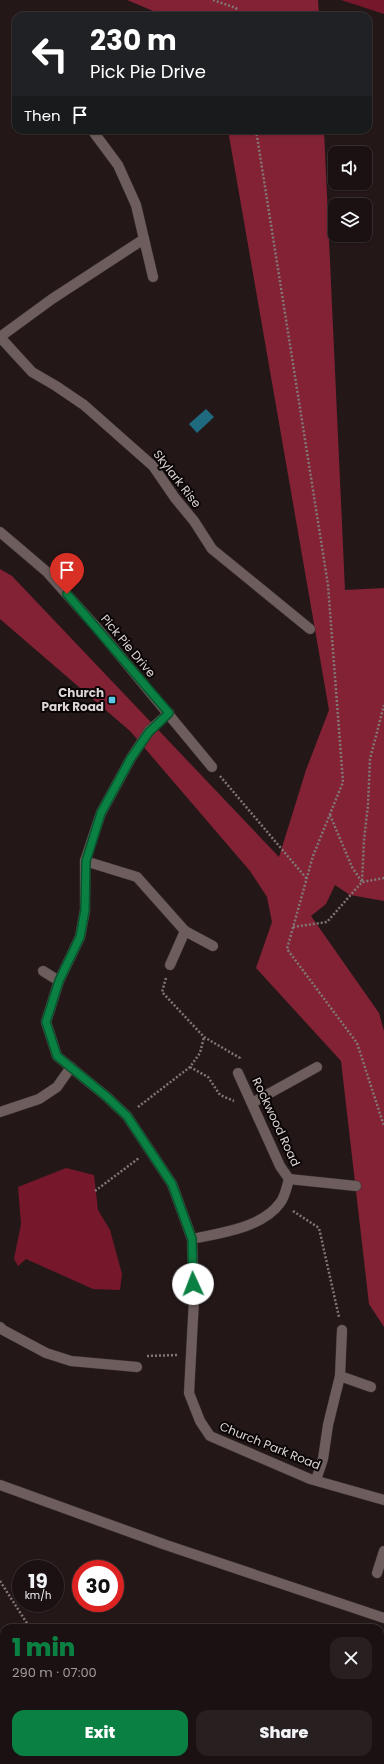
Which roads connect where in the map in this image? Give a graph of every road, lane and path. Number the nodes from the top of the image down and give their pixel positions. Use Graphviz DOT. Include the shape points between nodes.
graph roads {
  1 [pos="213,0"];
  2 [pos="237,12"];
  3 [pos="95,134"];
  4 [pos="144,239"];
  5 [pos="153,277"];
  6 [pos="0,337"];
  7 [pos="0,532"];
  8 [pos="310,629"];
  9 [pos="384,705"];
  10 [pos="169,713"];
  11 [pos="212,767"];
  12 [pos="330,814"];
  13 [pos="86,861"];
  14 [pos="384,878"];
  15 [pos="306,879"];
  16 [pos="362,882"];
  17 [pos="293,927"];
  18 [pos="185,931"];
  19 [pos="212,946"];
  20 [pos="170,964"];
  21 [pos="44,971"];
  22 [pos="59,981"];
  23 [pos="204,1037"];
  24 [pos="70,1067"];
  25 [pos="190,1067"];
  26 [pos="317,1067"];
  27 [pos="238,1073"];
  28 [pos="252,1103"];
  29 [pos="0,1112"];
  30 [pos="127,1116"];
  31 [pos="149,1150"];
  32 [pos="289,1179"];
  33 [pos="356,1186"];
  34 [pos="95,1191"];
  35 [pos="281,1203"];
  36 [pos="192,1239"];
  37 [pos="0,1326"];
  38 [pos="342,1330"];
  39 [pos="190,1355"];
  40 [pos="137,1367"];
  41 [pos="340,1376"];
  42 [pos="371,1388"];
  43 [pos="316,1480"];
  44 [pos="0,1485"];
  45 [pos="384,1500"];
  46 [pos="384,1551"];
  47 [pos="377,1573"];
  48 [pos="0,1582"];
  49 [pos="384,1618"];
  50 [pos="27,1624"];
  1 -- 2 [label="path" via="236,8"];
  3 -- 4 [label="street" via="118,165 136,205"];
  4 -- 5 [label="street"];
  4 -- 6 [label="street, Skylark Rise" via="52,299"];
  6 -- 8 [label="street, Skylark Rise" via="32,372 84,405 153,466 212,549"];
  7 -- 10 [label="street, Pick Pie Drive" via="47,572"];
  9 -- 16 [label="path" via="370,759"];
  10 -- 11 [label="street, Pick Pie Drive"];
  10 -- 13 [label="street, Church Park Road" via="149,732 131,758 101,813"];
  11 -- 15 [label="path"];
  12 -- 16 [label="path" via="352,867"];
  13 -- 18 [label="street" via="137,877"];
  13 -- 22 [label="street, Church Park Road" via="85,910 80,937"];
  14 -- 16 [label="path"];
  16 -- 17 [label="path" via="327,922"];
  18 -- 19 [label="street"];
  18 -- 20 [label="street"];
  20 -- 23 [label="path" via="162,992"];
  21 -- 22 [label="street"];
  22 -- 24 [label="street, Church Park Road" via="46,1022 57,1056"];
  23 -- 25 [label="path" via="200,1053"];
  23 -- 27 [label="path" via="240,1058"];
  24 -- 29 [label="street" via="57,1087 39,1099"];
  24 -- 30 [label="street, Church Park Road"];
  25 -- 28 [label="path" via="208,1077 220,1095 238,1103"];
  25 -- 30 [label="path"];
  26 -- 28 [label="street"];
  27 -- 28 [label="street, Rockwood Road"];
  28 -- 32 [label="street, Rockwood Road" via="280,1166"];
  30 -- 31 [label="street, Church Park Road"];
  31 -- 34 [label="path"];
  31 -- 36 [label="street, Church Park Road" via="172,1184"];
  32 -- 33 [label="street"];
  32 -- 35 [label="street, Rockwood Road"];
  35 -- 36 [label="street" via="246,1227"];
  35 -- 38 [label="path" via="319,1228"];
  36 -- 39 [label="street, Church Park Road" via="194,1299"];
  37 -- 40 [label="street" via="46,1353 71,1361"];
  38 -- 41 [label="street"];
  39 -- 40 [label="path" via="139,1356"];
  39 -- 43 [label="street, Church Park Road" via="189,1393 200,1421 210,1436"];
  41 -- 42 [label="street"];
  41 -- 43 [label="street" via="323,1459"];
  43 -- 45 [label="street, Church Park Road"];
  44 -- 49 [label="street" via="166,1545"];
  46 -- 47 [label="street"];
  48 -- 50 [label="path"];
}
